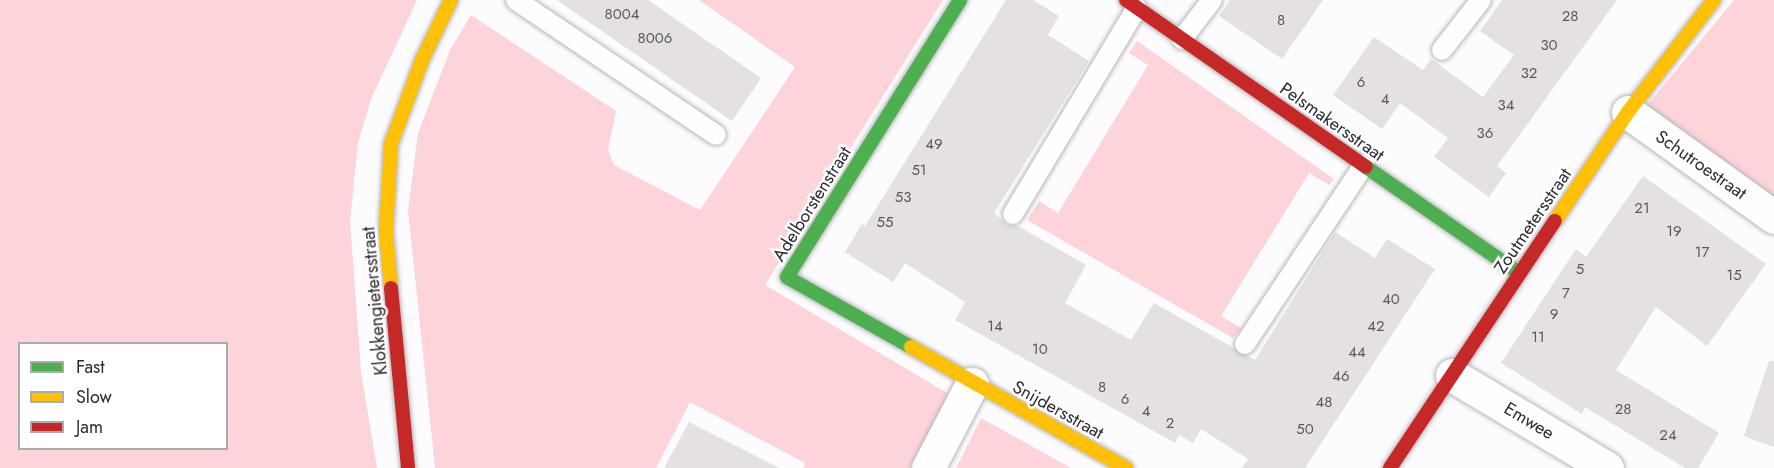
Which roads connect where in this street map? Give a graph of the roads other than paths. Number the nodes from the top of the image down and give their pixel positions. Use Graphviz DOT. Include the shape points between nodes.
graph roads {
  1 [pos="452,0"];
  2 [pos="516,0"];
  3 [pos="960,0"];
  4 [pos="1212,0"];
  5 [pos="1481,0"];
  6 [pos="1714,0"];
  7 [pos="1131,4"];
  8 [pos="1182,39"];
  9 [pos="1442,50"];
  10 [pos="1628,112"];
  11 [pos="716,135"];
  12 [pos="1364,165"];
  13 [pos="1013,214"];
  14 [pos="1774,217"];
  15 [pos="1519,273"];
  16 [pos="1245,344"];
  17 [pos="1452,375"];
  18 [pos="972,384"];
  19 [pos="408,468"];
  20 [pos="928,468"];
  21 [pos="1126,468"];
  22 [pos="1390,468"];
  23 [pos="1607,468"];
  1 -- 19 [label="street, Klokkengietersstraat" via="422,60 391,144 386,231"];
  2 -- 11 [label="lane"];
  3 -- 18 [label="street, Adelborstenstraat" via="787,277"];
  4 -- 8 [label="lane"];
  5 -- 9 [label="lane"];
  6 -- 10 [label="street, Zoutmetersstraat"];
  7 -- 8 [label="street, Pelsmakersstraat"];
  7 -- 13 [label="lane"];
  8 -- 12 [label="street, Pelsmakersstraat"];
  10 -- 14 [label="street, Schutroestraat"];
  10 -- 15 [label="street, Zoutmetersstraat"];
  12 -- 15 [label="street, Pelsmakersstraat"];
  12 -- 16 [label="lane"];
  15 -- 17 [label="street, Zoutmetersstraat"];
  17 -- 22 [label="street, Zoutmetersstraat"];
  17 -- 23 [label="street, Emwee"];
  18 -- 20 [label="street"];
  18 -- 21 [label="street, Snijdersstraat"];
}
